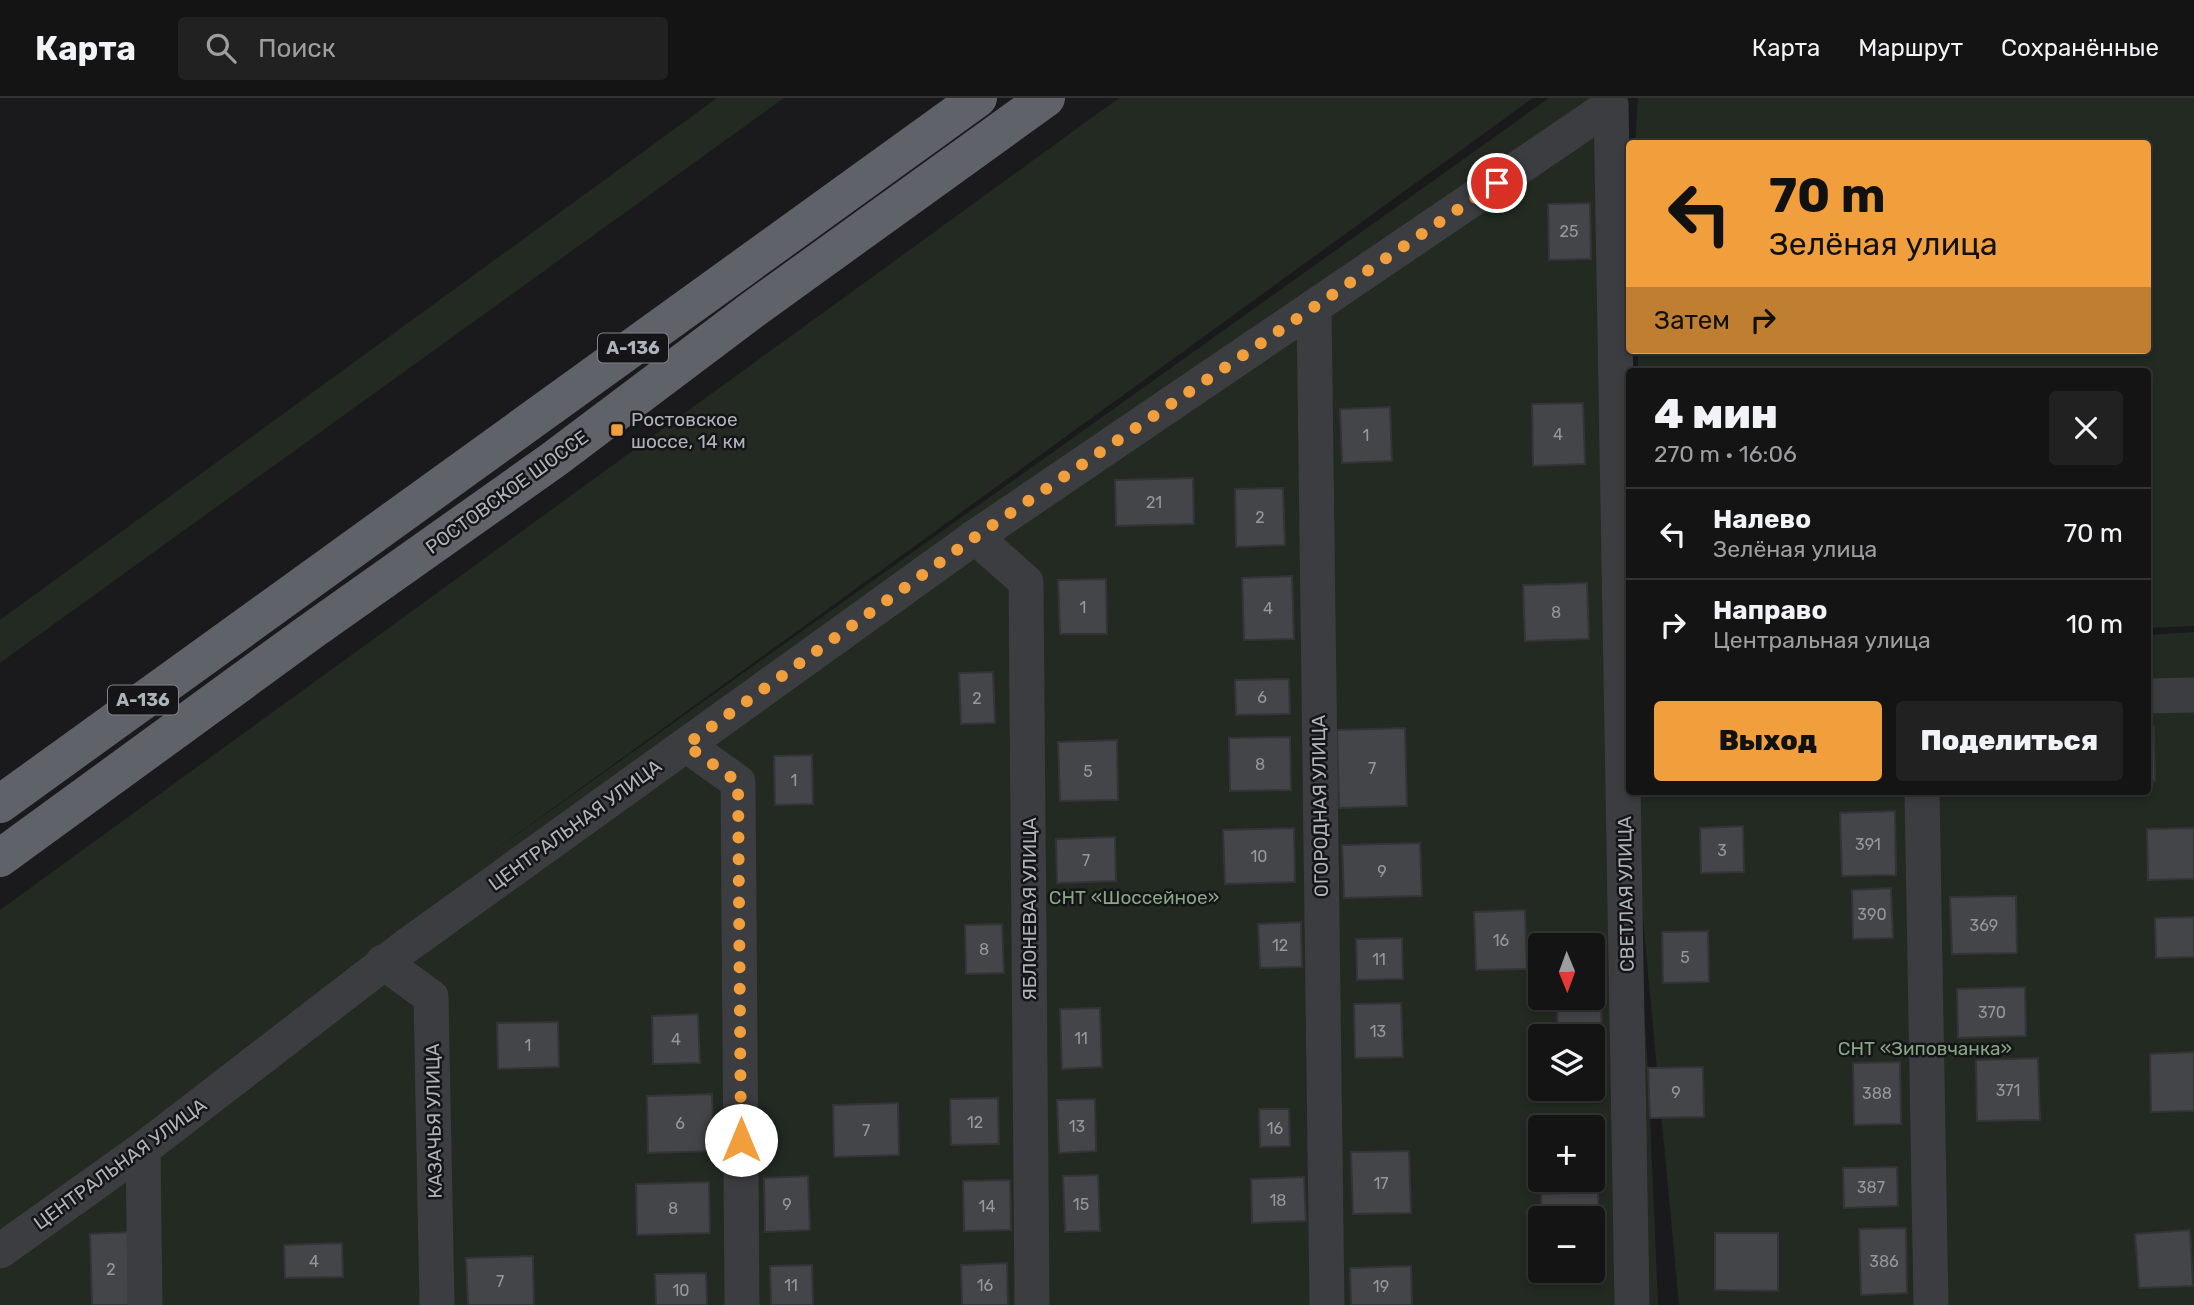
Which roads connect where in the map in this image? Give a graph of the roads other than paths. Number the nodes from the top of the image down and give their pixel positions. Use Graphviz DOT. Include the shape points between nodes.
graph roads {
  1 [pos="978,98"];
  2 [pos="1046,98"];
  3 [pos="1611,105"];
  4 [pos="1314,307"];
  5 [pos="975,537"];
  6 [pos="2194,695"];
  7 [pos="2151,696"];
  8 [pos="686,745"];
  9 [pos="1922,795"];
  10 [pos="0,804"];
  11 [pos="0,858"];
  12 [pos="383,962"];
  13 [pos="143,1149"];
  14 [pos="0,1251"];
  15 [pos="145,1305"];
  16 [pos="437,1305"];
  17 [pos="742,1305"];
  18 [pos="1032,1305"];
  19 [pos="1327,1305"];
  20 [pos="1632,1305"];
  21 [pos="1931,1305"];
  1 -- 10 [label="highway, А-136"];
  2 -- 11 [label="highway, РОСТОВСКОЕ ШОССЕ / А-136"];
  3 -- 4 [label="street, ЦЕНТРАЛЬНАЯ УЛИЦА"];
  3 -- 20 [label="street, СВЕТЛАЯ УЛИЦА"];
  4 -- 5 [label="street, ЦЕНТРАЛЬНАЯ УЛИЦА"];
  4 -- 19 [label="street, ОГОРОДНАЯ УЛИЦА"];
  5 -- 8 [label="street, ЦЕНТРАЛЬНАЯ УЛИЦА"];
  5 -- 18 [label="street, ЯБЛОНЕВАЯ УЛИЦА" via="1026,582"];
  6 -- 7 [label="street"];
  8 -- 12 [label="street, ЦЕНТРАЛЬНАЯ УЛИЦА"];
  8 -- 17 [label="street" via="738,782"];
  9 -- 21 [label="street"];
  12 -- 13 [label="street, ЦЕНТРАЛЬНАЯ УЛИЦА"];
  12 -- 16 [label="street, КАЗАЧЬЯ УЛИЦА" via="431,997"];
  13 -- 14 [label="street, ЦЕНТРАЛЬНАЯ УЛИЦА"];
  13 -- 15 [label="street"];
}
